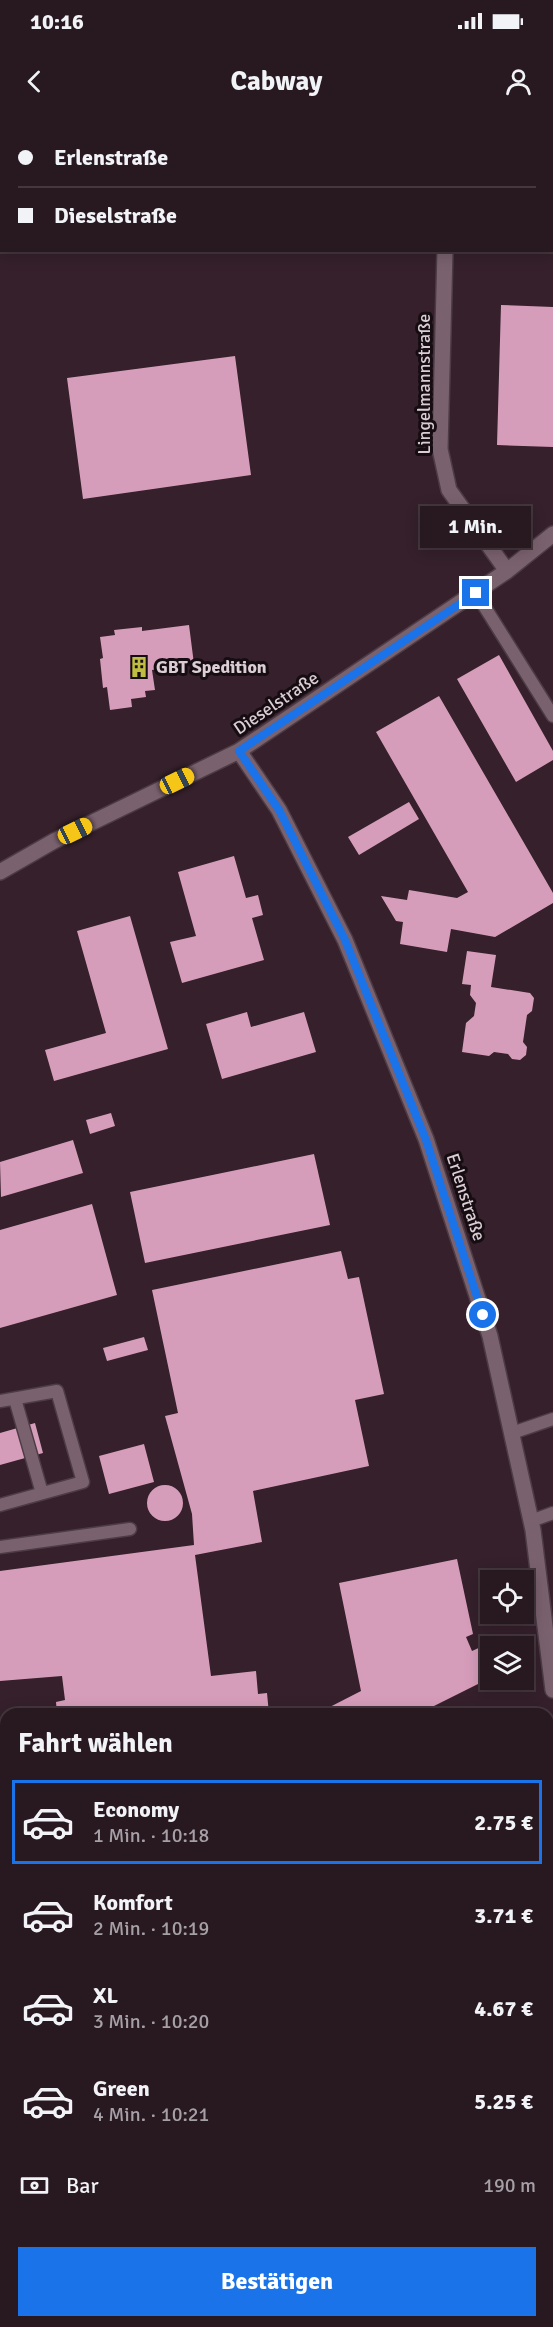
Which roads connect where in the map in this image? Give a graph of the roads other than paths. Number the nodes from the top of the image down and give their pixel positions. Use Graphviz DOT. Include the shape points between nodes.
graph roads {
  1 [pos="445,252"];
  2 [pos="553,534"];
  3 [pos="507,571"];
  4 [pos="476,593"];
  5 [pos="553,716"];
  6 [pos="239,751"];
  7 [pos="0,872"];
  8 [pos="15,1399"];
  9 [pos="0,1401"];
  10 [pos="553,1419"];
  11 [pos="512,1433"];
  12 [pos="42,1493"];
  13 [pos="0,1505"];
  14 [pos="553,1513"];
  15 [pos="531,1521"];
  16 [pos="130,1529"];
  17 [pos="0,1547"];
  18 [pos="553,1690"];
  1 -- 3 [label="street, Lingelmannstraße" via="440,449 449,490"];
  2 -- 3 [label="street, Dieselstraße"];
  3 -- 4 [label="street, Dieselstraße"];
  4 -- 5 [label="lane"];
  4 -- 6 [label="street, Dieselstraße"];
  6 -- 7 [label="street, Dieselstraße" via="54,841"];
  6 -- 11 [label="street, Erlenstraße" via="279,810 345,940 426,1140 490,1336"];
  8 -- 9 [label="lane"];
  8 -- 12 [label="lane"];
  8 -- 12 [label="lane" via="57,1391 83,1482"];
  10 -- 11 [label="lane"];
  11 -- 15 [label="street, Erlenstraße"];
  12 -- 13 [label="lane"];
  14 -- 15 [label="lane"];
  15 -- 18 [label="street, Erlenstraße"];
  16 -- 17 [label="lane"];
}
